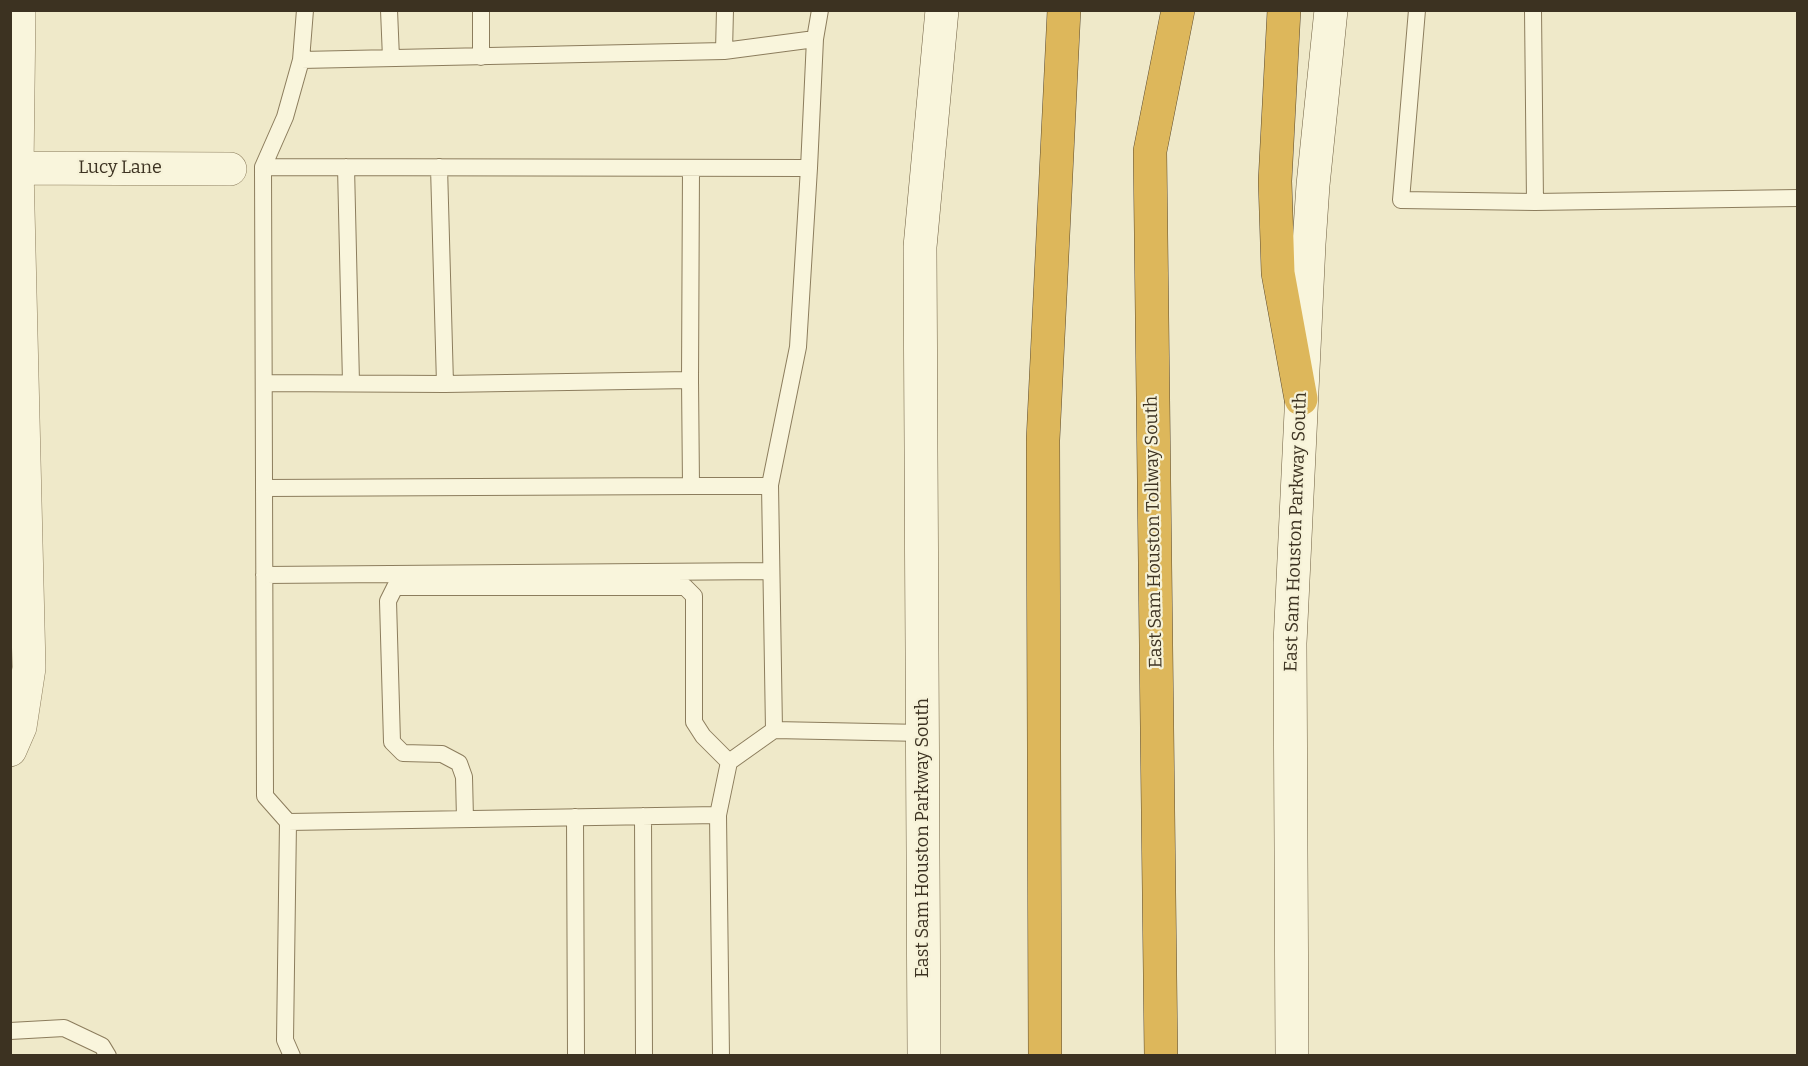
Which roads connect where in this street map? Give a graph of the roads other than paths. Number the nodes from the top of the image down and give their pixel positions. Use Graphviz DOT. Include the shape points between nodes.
graph roads {
  1 [pos="18,10"];
  2 [pos="305,10"];
  3 [pos="389,10"];
  4 [pos="481,10"];
  5 [pos="725,10"];
  6 [pos="820,10"];
  7 [pos="942,10"];
  8 [pos="1064,10"];
  9 [pos="1178,10"];
  10 [pos="1284,10"];
  11 [pos="1331,10"];
  12 [pos="1417,10"];
  13 [pos="1533,10"];
  14 [pos="815,39"];
  15 [pos="724,51"];
  16 [pos="481,57"];
  17 [pos="391,58"];
  18 [pos="301,60"];
  19 [pos="263,167"];
  20 [pos="346,167"];
  21 [pos="439,167"];
  22 [pos="14,168"];
  23 [pos="691,168"];
  24 [pos="809,168"];
  25 [pos="230,169"];
  26 [pos="1797,198"];
  27 [pos="1535,202"];
  28 [pos="690,381"];
  29 [pos="264,383"];
  30 [pos="351,383"];
  31 [pos="445,384"];
  32 [pos="1301,399"];
  33 [pos="691,486"];
  34 [pos="770,486"];
  35 [pos="264,488"];
  36 [pos="771,571"];
  37 [pos="264,575"];
  38 [pos="19,590"];
  39 [pos="774,730"];
  40 [pos="923,733"];
  41 [pos="10,750"];
  42 [pos="729,762"];
  43 [pos="718,815"];
  44 [pos="643,816"];
  45 [pos="575,817"];
  46 [pos="465,819"];
  47 [pos="288,822"];
  48 [pos="924,1016"];
  49 [pos="10,1031"];
  50 [pos="1292,1043"];
  51 [pos="108,1056"];
  52 [pos="292,1056"];
  53 [pos="576,1056"];
  54 [pos="644,1056"];
  55 [pos="721,1056"];
  56 [pos="924,1056"];
  57 [pos="944,1056"];
  58 [pos="1045,1056"];
  59 [pos="1161,1056"];
  60 [pos="1273,1056"];
  1 -- 22 [label="main road"];
  2 -- 18 [label="lane"];
  3 -- 17 [label="lane"];
  4 -- 16 [label="lane"];
  5 -- 15 [label="lane"];
  6 -- 14 [label="lane"];
  7 -- 40 [label="main road, East Sam Houston Parkway South" via="920,247"];
  8 -- 58 [label="highway" via="1044,440"];
  9 -- 59 [label="highway, East Sam Houston Tollway South" via="1150,151"];
  10 -- 32 [label="highway" via="1275,181 1278,273"];
  11 -- 32 [label="main road, East Sam Houston Parkway South" via="1313,185"];
  12 -- 27 [label="lane" via="1401,200"];
  13 -- 27 [label="lane"];
  14 -- 15 [label="lane"];
  14 -- 24 [label="lane"];
  15 -- 16 [label="lane"];
  16 -- 17 [label="lane"];
  17 -- 18 [label="lane"];
  18 -- 19 [label="lane" via="285,117"];
  19 -- 20 [label="lane"];
  19 -- 29 [label="lane"];
  20 -- 21 [label="lane"];
  20 -- 30 [label="lane"];
  21 -- 23 [label="lane"];
  21 -- 31 [label="lane"];
  22 -- 25 [label="main road, Lucy Lane"];
  22 -- 38 [label="main road"];
  23 -- 24 [label="lane"];
  23 -- 28 [label="lane"];
  24 -- 34 [label="lane" via="798,347"];
  26 -- 27 [label="lane"];
  28 -- 31 [label="lane"];
  28 -- 33 [label="lane"];
  29 -- 30 [label="lane"];
  29 -- 35 [label="lane"];
  30 -- 31 [label="lane"];
  32 -- 50 [label="main road, East Sam Houston Parkway South" via="1290,643"];
  33 -- 34 [label="lane"];
  33 -- 35 [label="lane"];
  34 -- 36 [label="lane"];
  35 -- 37 [label="lane"];
  36 -- 37 [label="lane"];
  36 -- 39 [label="lane"];
  37 -- 47 [label="lane" via="265,796"];
  38 -- 41 [label="main road" via="29,669 20,727"];
  39 -- 40 [label="lane"];
  39 -- 42 [label="lane"];
  40 -- 48 [label="main road, East Sam Houston Parkway South"];
  42 -- 43 [label="lane"];
  42 -- 46 [label="lane" via="694,722 694,596 685,588 395,587 388,601 392,742 403,753 442,754 459,763 464,777"];
  43 -- 44 [label="lane"];
  43 -- 55 [label="lane"];
  44 -- 45 [label="lane"];
  44 -- 54 [label="lane"];
  45 -- 46 [label="lane"];
  45 -- 53 [label="lane"];
  46 -- 47 [label="lane"];
  47 -- 52 [label="lane" via="285,1040"];
  48 -- 56 [label="main road, East Sam Houston Parkway South"];
  48 -- 57 [label="main road"];
  49 -- 51 [label="lane" via="64,1028 102,1046"];
  50 -- 60 [label="main road"];
}
